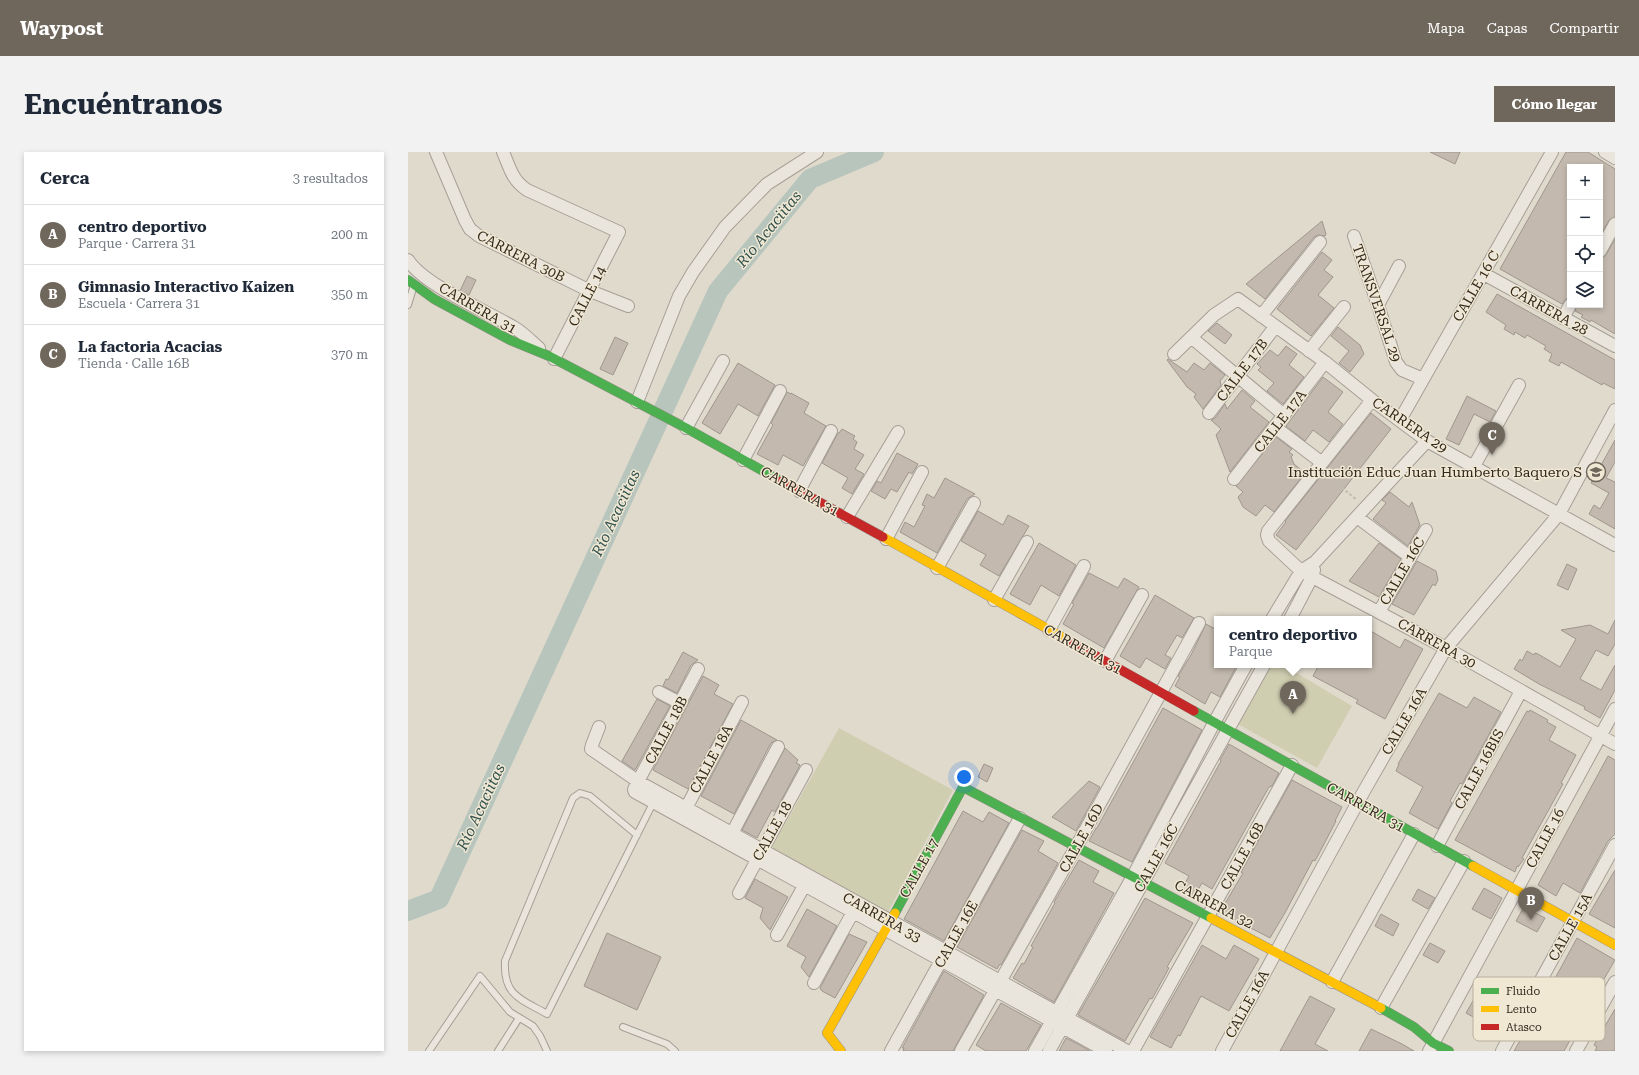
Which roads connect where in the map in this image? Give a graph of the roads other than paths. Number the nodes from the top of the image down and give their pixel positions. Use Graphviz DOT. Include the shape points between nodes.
graph roads {
  1 [pos="436,152"];
  2 [pos="503,152"];
  3 [pos="817,152"];
  4 [pos="1552,152"];
  5 [pos="1605,152"];
  6 [pos="1615,158"];
  7 [pos="1615,224"];
  8 [pos="1354,236"];
  9 [pos="1320,242"];
  10 [pos="1603,246"];
  11 [pos="408,260"];
  12 [pos="1399,266"];
  13 [pos="1484,274"];
  14 [pos="411,283"];
  15 [pos="590,291"];
  16 [pos="408,305"];
  17 [pos="1378,305"];
  18 [pos="628,306"];
  19 [pos="1344,307"];
  20 [pos="1568,308"];
  21 [pos="1261,316"];
  22 [pos="1563,318"];
  23 [pos="1275,327"];
  24 [pos="1192,338"];
  25 [pos="1615,346"];
  26 [pos="1309,351"];
  27 [pos="1174,354"];
  28 [pos="552,357"];
  29 [pos="723,361"];
  30 [pos="1325,362"];
  31 [pos="1237,377"];
  32 [pos="1423,379"];
  33 [pos="1519,385"];
  34 [pos="780,391"];
  35 [pos="1372,400"];
  36 [pos="639,403"];
  37 [pos="1615,410"];
  38 [pos="1209,413"];
  39 [pos="1284,415"];
  40 [pos="1400,420"];
  41 [pos="682,426"];
  42 [pos="1275,427"];
  43 [pos="831,431"];
  44 [pos="898,432"];
  45 [pos="1427,441"];
  46 [pos="743,460"];
  47 [pos="1319,465"];
  48 [pos="1474,466"];
  49 [pos="922,472"];
  50 [pos="1234,479"];
  51 [pos="799,491"];
  52 [pos="974,503"];
  53 [pos="1559,514"];
  54 [pos="847,517"];
  55 [pos="1357,517"];
  56 [pos="1426,530"];
  57 [pos="886,539"];
  58 [pos="1027,542"];
  59 [pos="1615,545"];
  60 [pos="1410,557"];
  61 [pos="1315,562"];
  62 [pos="1084,566"];
  63 [pos="937,568"];
  64 [pos="1301,571"];
  65 [pos="1312,577"];
  66 [pos="1142,595"];
  67 [pos="994,600"];
  68 [pos="1379,612"];
  69 [pos="1274,616"];
  70 [pos="1292,616"];
  71 [pos="1199,623"];
  72 [pos="1049,630"];
  73 [pos="1446,648"];
  74 [pos="1105,661"];
  75 [pos="1244,668"];
  76 [pos="1262,668"];
  77 [pos="698,669"];
  78 [pos="1521,691"];
  79 [pos="659,692"];
  80 [pos="1162,693"];
  81 [pos="742,702"];
  82 [pos="680,703"];
  83 [pos="1615,709"];
  84 [pos="1214,722"];
  85 [pos="599,727"];
  86 [pos="1228,729"];
  87 [pos="1600,736"];
  88 [pos="1615,744"];
  89 [pos="778,747"];
  90 [pos="1292,765"];
  91 [pos="806,770"];
  92 [pos="636,786"];
  93 [pos="963,787"];
  94 [pos="654,801"];
  95 [pos="1358,802"];
  96 [pos="684,812"];
  97 [pos="1020,818"];
  98 [pos="1414,834"];
  99 [pos="637,836"];
  100 [pos="730,838"];
  101 [pos="1615,845"];
  102 [pos="1437,846"];
  103 [pos="1076,847"];
  104 [pos="759,855"];
  105 [pos="1464,861"];
  106 [pos="1138,880"];
  107 [pos="804,886"];
  108 [pos="1517,891"];
  109 [pos="739,893"];
  110 [pos="853,912"];
  111 [pos="1207,918"];
  112 [pos="1574,922"];
  113 [pos="888,925"];
  114 [pos="777,935"];
  115 [pos="1615,945"];
  116 [pos="1276,952"];
  117 [pos="943,956"];
  118 [pos="1543,977"];
  119 [pos="1332,982"];
  120 [pos="1615,982"];
  121 [pos="814,983"];
  122 [pos="997,985"];
  123 [pos="1605,1000"];
  124 [pos="1381,1008"];
  125 [pos="519,1018"];
  126 [pos="1060,1019"];
  127 [pos="623,1027"];
  128 [pos="1508,1041"];
  129 [pos="1582,1041"];
  130 [pos="1431,1047"];
  131 [pos="429,1051"];
  132 [pos="498,1051"];
  133 [pos="546,1051"];
  134 [pos="675,1051"];
  135 [pos="841,1051"];
  136 [pos="891,1051"];
  137 [pos="961,1051"];
  138 [pos="1035,1051"];
  139 [pos="1049,1051"];
  140 [pos="1106,1051"];
  141 [pos="1127,1051"];
  142 [pos="1134,1051"];
  143 [pos="1222,1051"];
  144 [pos="1449,1051"];
  145 [pos="1502,1051"];
  146 [pos="1576,1051"];
  1 -- 15 [label="street, CARRERA 30B" via="470,229 479,236"];
  2 -- 15 [label="street, CALLE 14" via="513,176 527,190 618,232"];
  3 -- 36 [label="street" via="767,184 725,227 693,272 678,296"];
  4 -- 13 [label="street, CALLE 16 C"];
  5 -- 6 [label="street"];
  7 -- 10 [label="street"];
  8 -- 17 [label="street, TRANSVERSAL 29"];
  9 -- 21 [label="street, CALLE 17B"];
  11 -- 28 [label="street, CARRERA 31" via="427,278 516,329"];
  12 -- 17 [label="street"];
  13 -- 22 [label="street, CARRERA 28"];
  13 -- 32 [label="street, CALLE 16 C"];
  14 -- 16 [label="lane"];
  14 -- 28 [label="street, CARRERA 31" via="434,299 510,340"];
  15 -- 18 [label="street, CARRERA 30B"];
  15 -- 28 [label="street, CALLE 14"];
  17 -- 32 [label="street, TRANSVERSAL 29" via="1396,362 1402,370"];
  19 -- 26 [label="street"];
  20 -- 22 [label="street"];
  21 -- 23 [label="street, CARRERA 29"];
  21 -- 24 [label="street, CARRERA 29" via="1238,299 1214,315"];
  22 -- 25 [label="street, CARRERA 28"];
  23 -- 26 [label="street, CARRERA 29"];
  23 -- 31 [label="street, CALLE 17B"];
  24 -- 27 [label="street"];
  24 -- 31 [label="street"];
  26 -- 30 [label="street, CARRERA 29"];
  28 -- 36 [label="street, CARRERA 31"];
  29 -- 41 [label="street"];
  30 -- 35 [label="street, CARRERA 29"];
  30 -- 39 [label="street, CALLE 17A"];
  31 -- 38 [label="street, CALLE 17B"];
  31 -- 39 [label="street"];
  32 -- 40 [label="street, CALLE 16 C"];
  33 -- 48 [label="street"];
  34 -- 46 [label="street"];
  35 -- 40 [label="street, CARRERA 29"];
  35 -- 47 [label="street"];
  36 -- 41 [label="street, CARRERA 31"];
  37 -- 53 [label="street, CALLE 16A"];
  39 -- 42 [label="street, CALLE 17A"];
  40 -- 45 [label="street, CARRERA 29"];
  41 -- 46 [label="street, CARRERA 31"];
  42 -- 47 [label="street"];
  42 -- 50 [label="street, CALLE 17A"];
  43 -- 51 [label="street"];
  44 -- 54 [label="street"];
  45 -- 48 [label="street, CARRERA 29"];
  45 -- 55 [label="street"];
  46 -- 51 [label="street, CARRERA 31"];
  47 -- 64 [label="street, CARRERA 30" via="1267,534 1269,541"];
  48 -- 53 [label="street, CARRERA 29"];
  49 -- 57 [label="street"];
  51 -- 54 [label="street, CARRERA 31"];
  52 -- 63 [label="street"];
  53 -- 59 [label="street, CARRERA 29"];
  53 -- 73 [label="street, CALLE 16A"];
  54 -- 57 [label="street, CARRERA 31"];
  55 -- 60 [label="street"];
  55 -- 61 [label="street"];
  56 -- 60 [label="street, CALLE 16C"];
  57 -- 63 [label="street, CARRERA 31"];
  58 -- 67 [label="street"];
  60 -- 68 [label="street, CALLE 16C"];
  61 -- 64 [label="street"];
  61 -- 65 [label="street"];
  62 -- 72 [label="street"];
  63 -- 67 [label="street, CARRERA 31"];
  64 -- 65 [label="street, CARRERA 30"];
  64 -- 69 [label="street"];
  65 -- 68 [label="street, CARRERA 30"];
  65 -- 70 [label="street"];
  66 -- 74 [label="street"];
  67 -- 72 [label="street, CARRERA 31"];
  68 -- 73 [label="street, CARRERA 30"];
  71 -- 80 [label="street, CALLE 16D"];
  72 -- 74 [label="street, CARRERA 31"];
  73 -- 78 [label="street, CARRERA 30"];
  73 -- 95 [label="street, CALLE 16A"];
  74 -- 80 [label="street, CARRERA 31"];
  75 -- 84 [label="street, CALLE 16C"];
  76 -- 86 [label="street, CALLE 16C"];
  77 -- 82 [label="street, CALLE 18B"];
  78 -- 87 [label="street, CARRERA 30"];
  78 -- 102 [label="street, CALLE 16BIS"];
  79 -- 82 [label="street"];
  80 -- 84 [label="street, CARRERA 31"];
  80 -- 103 [label="street, CALLE 16D"];
  81 -- 96 [label="street, CALLE 18A"];
  82 -- 92 [label="street, CALLE 18B"];
  83 -- 87 [label="street, CALLE 16"];
  84 -- 86 [label="street, CARRERA 31"];
  84 -- 106 [label="street, CALLE 16C"];
  85 -- 92 [label="street" via="592,749"];
  86 -- 90 [label="street, CARRERA 31"];
  86 -- 106 [label="street, CALLE 16C"];
  87 -- 88 [label="street, CARRERA 30"];
  87 -- 108 [label="street, CALLE 16"];
  89 -- 100 [label="street"];
  90 -- 95 [label="street, CARRERA 31"];
  90 -- 111 [label="street, CALLE 16B"];
  91 -- 104 [label="street, CALLE 18"];
  92 -- 94 [label="street, CARRERA 33"];
  92 -- 96 [label="street, CARRERA 33"];
  93 -- 97 [label="street, CARRERA 32"];
  93 -- 113 [label="street, CALLE 17"];
  94 -- 96 [label="street, CARRERA 33"];
  94 -- 99 [label="lane"];
  95 -- 98 [label="street, CARRERA 31"];
  95 -- 116 [label="street, CALLE 16A"];
  96 -- 100 [label="street, CARRERA 33"];
  97 -- 103 [label="street, CARRERA 32"];
  97 -- 117 [label="street, CALLE 16E"];
  98 -- 102 [label="street, CARRERA 31"];
  98 -- 119 [label="street"];
  99 -- 99 [label="lane" via="590,796 580,793 573,798 505,961 504,975 514,995 548,1014"];
  100 -- 104 [label="street, CARRERA 33"];
  101 -- 112 [label="street, CALLE 15A"];
  102 -- 105 [label="street, CARRERA 31"];
  103 -- 106 [label="street, CARRERA 32"];
  103 -- 122 [label="street, CALLE 16D"];
  104 -- 107 [label="street, CARRERA 33"];
  104 -- 109 [label="street, CALLE 18"];
  104 -- 113 [label="street, CARRERA 33"];
  105 -- 108 [label="street, CARRERA 31"];
  105 -- 124 [label="street"];
  106 -- 111 [label="street, CARRERA 32"];
  106 -- 126 [label="street, CALLE 16C"];
  107 -- 110 [label="street, CARRERA 33"];
  107 -- 114 [label="street"];
  108 -- 112 [label="street, CARRERA 31"];
  108 -- 130 [label="street, CALLE 16"];
  110 -- 113 [label="street, CARRERA 33"];
  110 -- 121 [label="street"];
  111 -- 116 [label="street, CARRERA 32"];
  111 -- 142 [label="street, CALLE 16B"];
  112 -- 115 [label="street, CARRERA 31"];
  112 -- 118 [label="street, CALLE 15A"];
  113 -- 117 [label="street, CARRERA 33"];
  113 -- 135 [label="street, CALLE 17" via="827,1033"];
  116 -- 119 [label="street, CARRERA 32"];
  116 -- 143 [label="street, CALLE 16A"];
  117 -- 122 [label="street, CARRERA 33"];
  117 -- 136 [label="street, CALLE 16E"];
  119 -- 124 [label="street, CARRERA 32"];
  120 -- 123 [label="street"];
  122 -- 126 [label="street, CARRERA 33"];
  122 -- 137 [label="street, CALLE 16D"];
  124 -- 130 [label="street, CARRERA 32" via="1414,1027"];
  125 -- 131 [label="lane" via="510,1012 480,976"];
  125 -- 132 [label="lane"];
  125 -- 133 [label="lane" via="533,1026"];
  126 -- 138 [label="street, CALLE 16C"];
  126 -- 139 [label="street, CALLE 16C"];
  126 -- 140 [label="street, CARRERA 33"];
  126 -- 141 [label="street, CARRERA 33"];
  127 -- 134 [label="lane" via="667,1044"];
  128 -- 145 [label="street, CALLE 15A"];
  129 -- 146 [label="street"];
  130 -- 144 [label="street, CARRERA 32"];
}
